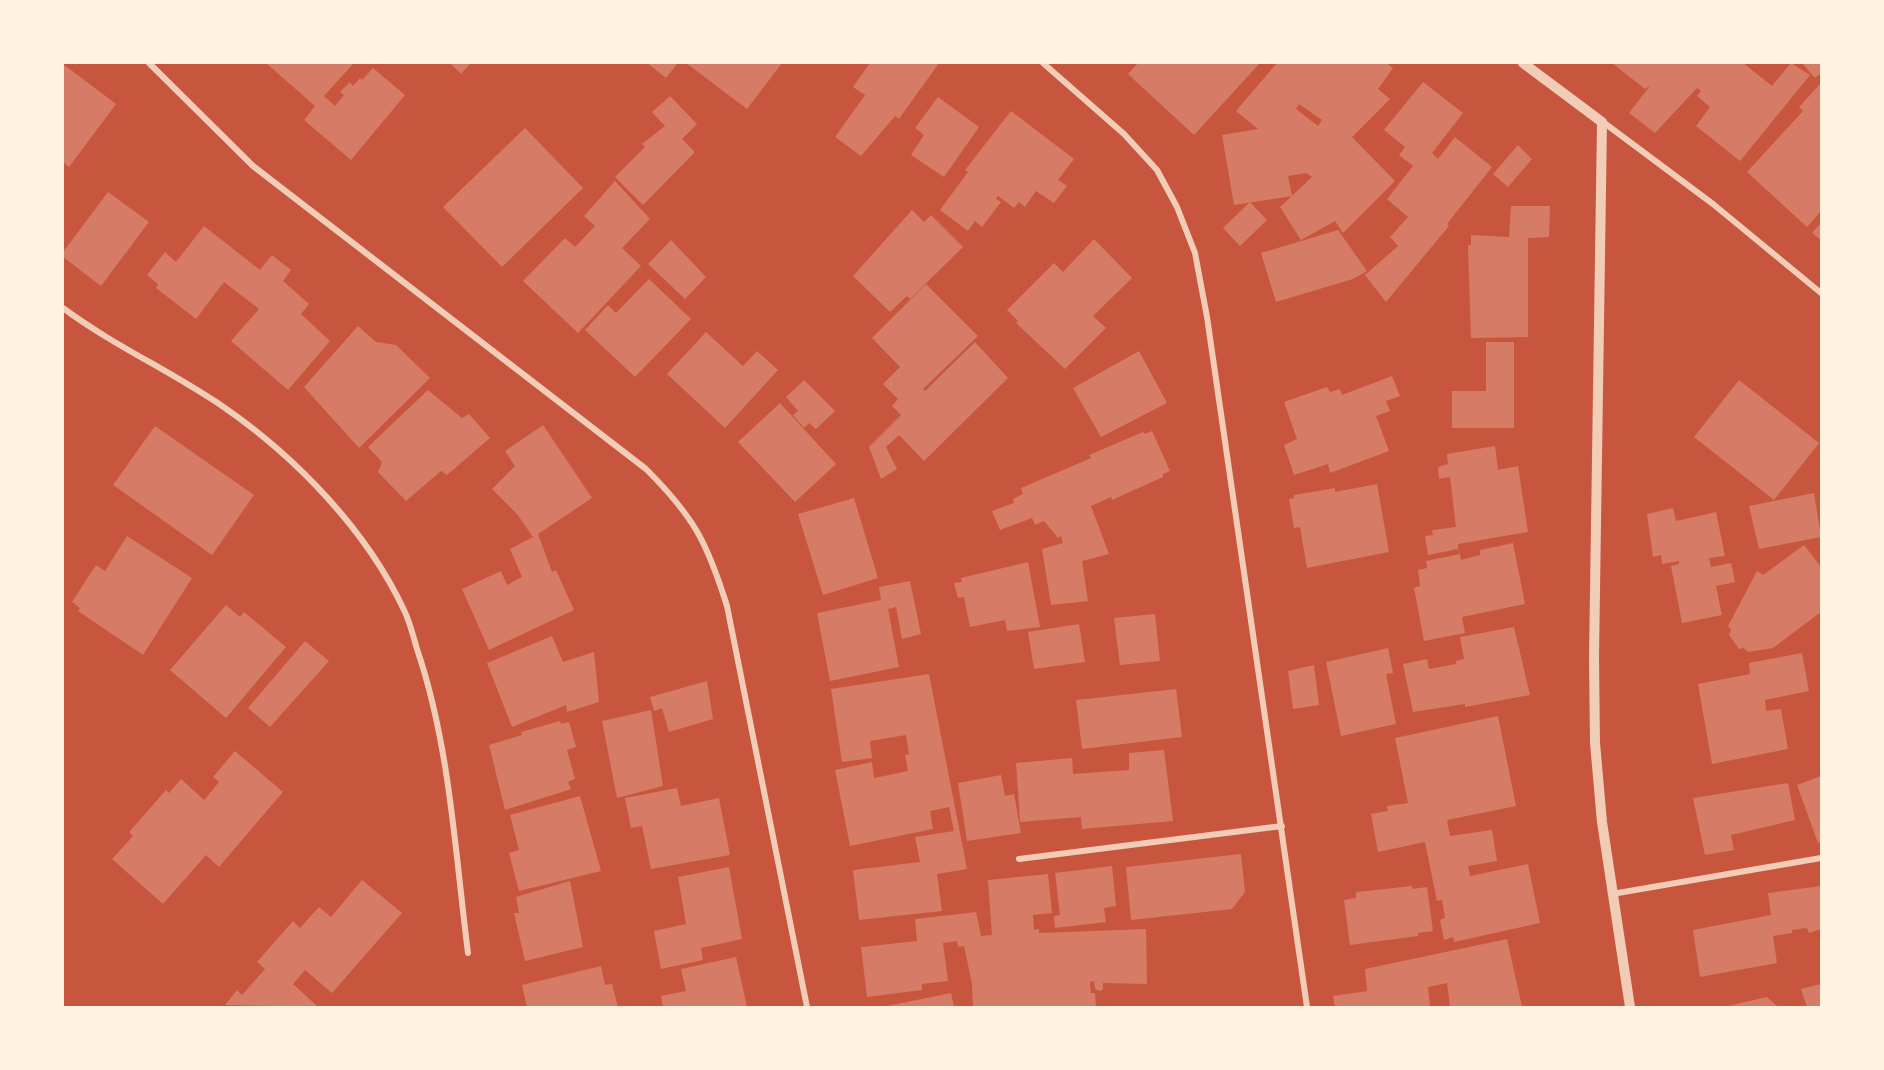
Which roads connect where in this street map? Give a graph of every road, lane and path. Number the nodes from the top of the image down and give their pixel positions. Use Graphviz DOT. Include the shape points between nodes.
graph roads {
  1 [pos="149,63"];
  2 [pos="1043,63"];
  3 [pos="1523,63"];
  4 [pos="1602,122"];
  5 [pos="1821,293"];
  6 [pos="63,308"];
  7 [pos="1282,826"];
  8 [pos="1821,858"];
  9 [pos="1019,859"];
  10 [pos="1612,894"];
  11 [pos="468,953"];
  12 [pos="807,1007"];
  13 [pos="1307,1007"];
  14 [pos="1630,1007"];
  1 -- 12 [label="street" via="261,173 646,469 676,498 698,529 727,606"];
  2 -- 7 [label="street" via="1124,134 1157,170 1195,253"];
  3 -- 4 [label="street"];
  4 -- 5 [label="street" via="1713,204"];
  4 -- 10 [label="street" via="1593,658 1596,754"];
  6 -- 11 [label="street" via="225,408 269,442 323,495 368,549 404,611 426,675 440,739"];
  7 -- 9 [label="street"];
  7 -- 13 [label="street"];
  8 -- 10 [label="street"];
  10 -- 14 [label="street"];
}
